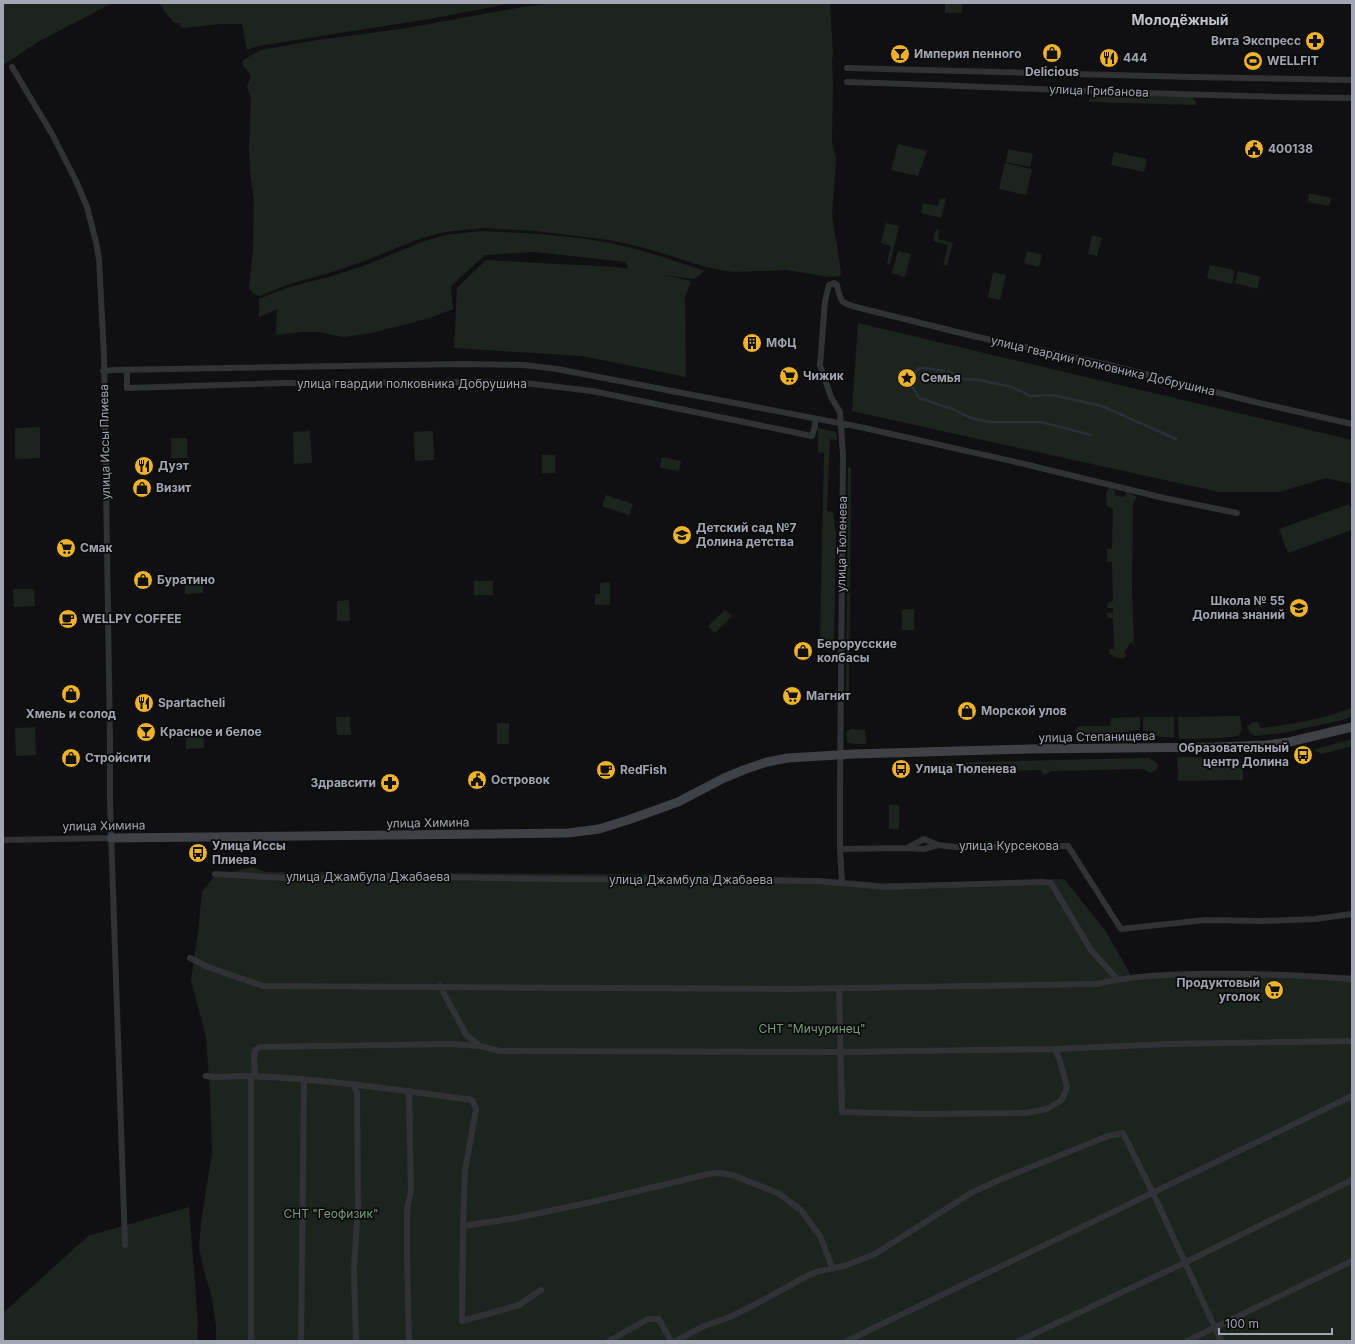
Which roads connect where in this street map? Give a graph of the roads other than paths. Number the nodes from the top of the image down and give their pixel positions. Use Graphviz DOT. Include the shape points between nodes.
graph roads {
  1 [pos="12,68"];
  2 [pos="847,68"];
  3 [pos="1352,80"];
  4 [pos="847,82"];
  5 [pos="1352,98"];
  6 [pos="855,306"];
  7 [pos="127,370"];
  8 [pos="104,371"];
  9 [pos="815,419"];
  10 [pos="841,423"];
  11 [pos="1352,424"];
  12 [pos="1237,513"];
  13 [pos="1352,727"];
  14 [pos="840,755"];
  15 [pos="111,838"];
  16 [pos="3,840"];
  17 [pos="938,844"];
  18 [pos="907,848"];
  19 [pos="840,849"];
  20 [pos="215,874"];
  21 [pos="842,883"];
  22 [pos="1352,914"];
  23 [pos="190,958"];
  24 [pos="1117,979"];
  25 [pos="1352,979"];
  26 [pos="440,986"];
  27 [pos="839,988"];
  28 [pos="1352,1041"];
  29 [pos="480,1046"];
  30 [pos="1055,1048"];
  31 [pos="840,1052"];
  32 [pos="206,1076"];
  33 [pos="253,1076"];
  34 [pos="304,1079"];
  35 [pos="353,1084"];
  36 [pos="409,1091"];
  37 [pos="1352,1096"];
  38 [pos="1352,1180"];
  39 [pos="1152,1193"];
  40 [pos="463,1226"];
  41 [pos="125,1245"];
  42 [pos="1352,1261"];
  43 [pos="1184,1263"];
  44 [pos="833,1269"];
  45 [pos="541,1290"];
  46 [pos="1215,1327"];
  47 [pos="251,1341"];
  48 [pos="301,1341"];
  49 [pos="356,1341"];
  50 [pos="409,1341"];
  51 [pos="609,1341"];
  52 [pos="670,1341"];
  53 [pos="676,1341"];
  54 [pos="847,1341"];
  55 [pos="1019,1341"];
  56 [pos="1187,1341"];
  57 [pos="1221,1341"];
  1 -- 8 [label="street, улица Иссы Плиева" via="52,134 88,207 99,259"];
  2 -- 3 [label="street, улица Грибанова"];
  4 -- 5 [label="street, улица Грибанова" via="1086,92"];
  6 -- 10 [label="street, улица Тюленева" via="842,302 836,284 829,286 825,301 820,365 831,397 840,412"];
  6 -- 11 [label="street, улица гвардии полковника Добрушина"];
  7 -- 8 [label="street, улица гвардии полковника Добрушина"];
  7 -- 9 [label="street, улица гвардии полковника Добрушина" via="524,365 594,375"];
  7 -- 9 [label="street, улица гвардии полковника Добрушина" via="127,388 284,383 508,382 592,391 812,436"];
  8 -- 15 [label="street, улица Иссы Плиева"];
  9 -- 10 [label="street, улица гвардии полковника Добрушина"];
  10 -- 12 [label="street, улица гвардии полковника Добрушина"];
  10 -- 14 [label="street, улица Тюленева" via="843,455"];
  13 -- 14 [label="street, улица Степанищева" via="1266,745"];
  14 -- 15 [label="street, улица Химина" via="767,762 724,778 678,802 643,815 600,829 568,833"];
  14 -- 19 [label="street, улица Тюленева"];
  15 -- 16 [label="street, улица Химина"];
  15 -- 41 [label="street, улица Иссы Плиева"];
  17 -- 18 [label="street" via="924,849"];
  17 -- 18 [label="street, улица Курсекова" via="924,839"];
  17 -- 22 [label="street, улица Курсекова" via="956,847 1068,846 1121,928 1205,920 1315,919"];
  18 -- 19 [label="street, улица Курсекова"];
  19 -- 21 [label="street, улица Тюленева"];
  20 -- 21 [label="street, улица Джамбула Джабаева" via="287,878 374,876 806,880"];
  21 -- 24 [label="street, улица Джамбула Джабаева" via="884,887 1051,883 1091,950"];
  23 -- 26 [label="street" via="263,986"];
  24 -- 25 [label="street" via="1159,975 1291,974"];
  24 -- 27 [label="street" via="1097,984"];
  26 -- 27 [label="street"];
  26 -- 29 [label="street" via="467,1036"];
  27 -- 31 [label="street"];
  28 -- 30 [label="street"];
  29 -- 31 [label="street" via="500,1052"];
  29 -- 33 [label="street" via="450,1044 260,1047 255,1050"];
  30 -- 31 [label="street"];
  30 -- 31 [label="street" via="1067,1087 1062,1100 1047,1110 1026,1113 842,1112"];
  32 -- 33 [label="street"];
  33 -- 34 [label="street"];
  33 -- 47 [label="street"];
  34 -- 35 [label="street"];
  34 -- 48 [label="street"];
  35 -- 36 [label="street"];
  35 -- 49 [label="street" via="357,1092 358,1204 354,1269"];
  36 -- 40 [label="street" via="472,1100 476,1109 465,1171"];
  36 -- 50 [label="street"];
  37 -- 39 [label="street"];
  38 -- 43 [label="street"];
  39 -- 43 [label="street"];
  39 -- 44 [label="street" via="1123,1133 1108,1136 971,1193 875,1254"];
  39 -- 54 [label="street"];
  40 -- 44 [label="street" via="516,1218 720,1173 732,1175 778,1193 801,1210 820,1236"];
  40 -- 45 [label="street" via="462,1321 519,1305"];
  42 -- 46 [label="street"];
  43 -- 46 [label="street"];
  43 -- 55 [label="street"];
  44 -- 53 [label="street" via="816,1272 730,1317 704,1326"];
  46 -- 56 [label="street"];
  46 -- 57 [label="street"];
  51 -- 52 [label="street" via="648,1319 659,1319"];
}
